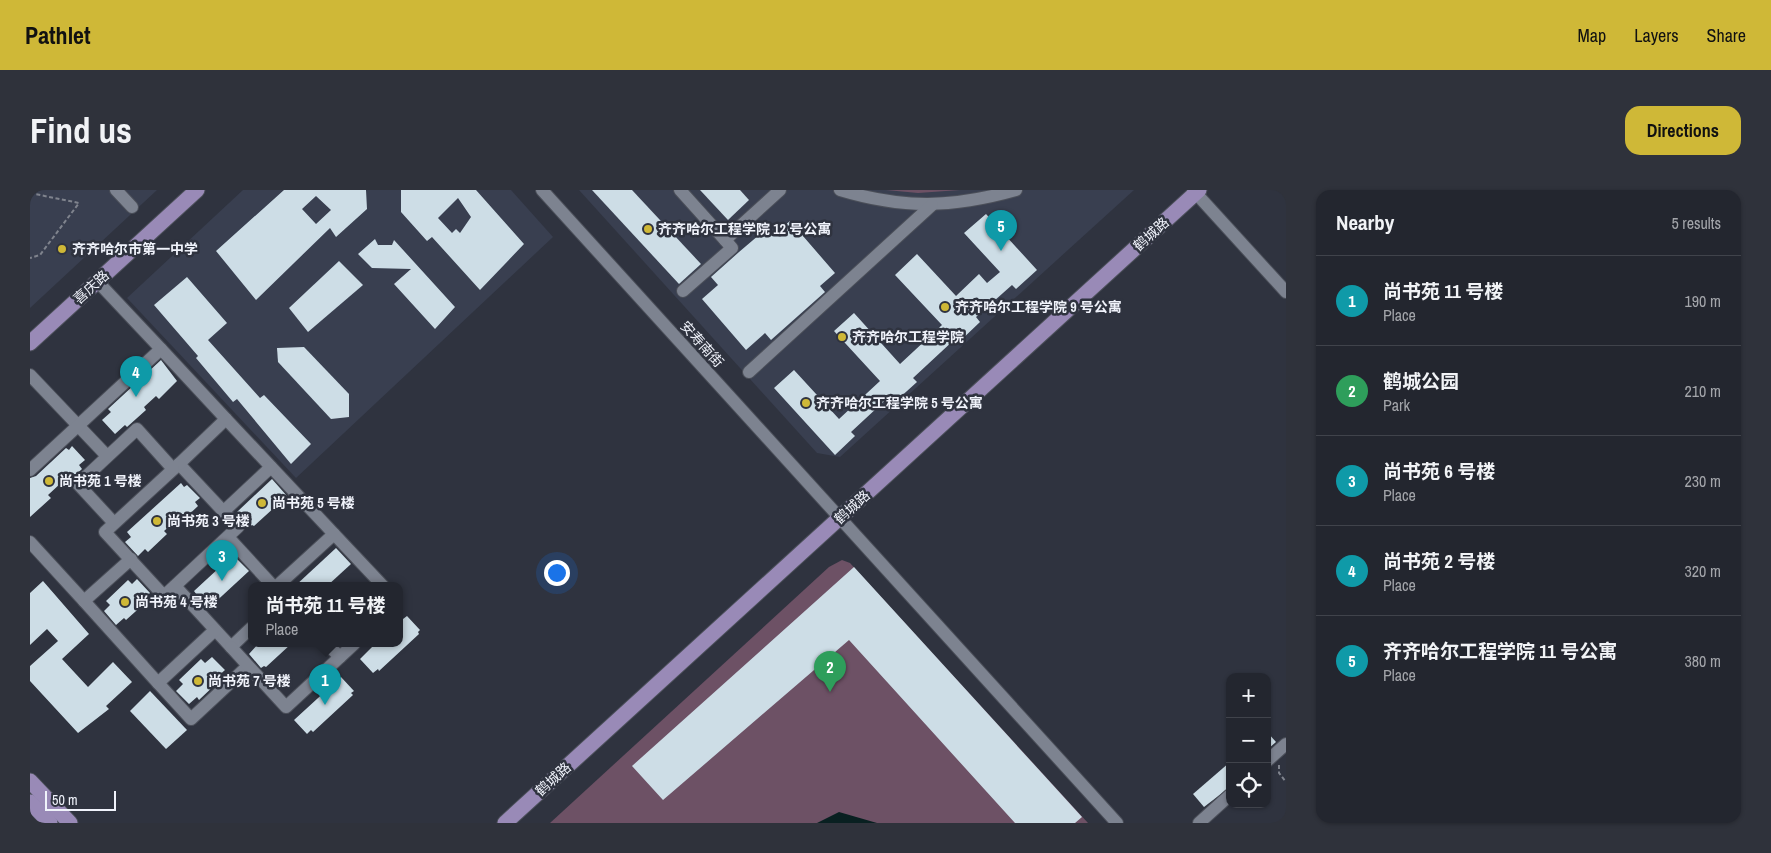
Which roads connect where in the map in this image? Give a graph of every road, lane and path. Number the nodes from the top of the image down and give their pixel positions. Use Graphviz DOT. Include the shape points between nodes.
graph roads {
  1 [pos="116,190"];
  2 [pos="197,190"];
  3 [pos="542,190"];
  4 [pos="680,190"];
  5 [pos="780,190"];
  6 [pos="840,190"];
  7 [pos="1016,190"];
  8 [pos="1196,191"];
  9 [pos="30,193"];
  10 [pos="932,205"];
  11 [pos="132,207"];
  12 [pos="725,240"];
  13 [pos="30,258"];
  14 [pos="97,281"];
  15 [pos="683,292"];
  16 [pos="1286,292"];
  17 [pos="30,343"];
  18 [pos="161,349"];
  19 [pos="749,372"];
  20 [pos="30,375"];
  21 [pos="226,419"];
  22 [pos="78,426"];
  23 [pos="107,456"];
  24 [pos="176,466"];
  25 [pos="271,467"];
  26 [pos="30,470"];
  27 [pos="223,512"];
  28 [pos="840,518"];
  29 [pos="114,523"];
  30 [pos="334,534"];
  31 [pos="228,537"];
  32 [pos="30,542"];
  33 [pos="130,559"];
  34 [pos="271,582"];
  35 [pos="280,582"];
  36 [pos="379,582"];
  37 [pos="175,586"];
  38 [pos="84,601"];
  39 [pos="215,630"];
  40 [pos="248,631"];
  41 [pos="231,647"];
  42 [pos="331,647"];
  43 [pos="351,647"];
  44 [pos="340,657"];
  45 [pos="248,666"];
  46 [pos="158,683"];
  47 [pos="1286,744"];
  48 [pos="1271,757"];
  49 [pos="1282,760"];
  50 [pos="30,781"];
  51 [pos="1286,782"];
  52 [pos="1226,799"];
  53 [pos="30,802"];
  54 [pos="50,823"];
  55 [pos="70,823"];
  56 [pos="505,823"];
  57 [pos="1118,823"];
  58 [pos="1199,823"];
  1 -- 11 [label="street"];
  2 -- 14 [label="main road, 喜庆路"];
  3 -- 28 [label="street, 安寿南街"];
  4 -- 12 [label="street"];
  5 -- 12 [label="street"];
  6 -- 10 [label="street" via="876,201"];
  7 -- 10 [label="street"];
  8 -- 16 [label="street"];
  8 -- 28 [label="main road, 鹤城路"];
  9 -- 13 [label="path" via="79,203 40,255"];
  10 -- 19 [label="street"];
  12 -- 15 [label="street" via="732,248"];
  14 -- 17 [label="main road, 喜庆路"];
  14 -- 18 [label="street"];
  18 -- 21 [label="street"];
  18 -- 22 [label="street"];
  20 -- 22 [label="street"];
  21 -- 24 [label="street"];
  21 -- 25 [label="street"];
  22 -- 23 [label="street"];
  22 -- 26 [label="street"];
  23 -- 24 [label="street" via="136,429"];
  23 -- 29 [label="street" via="78,484"];
  24 -- 27 [label="street"];
  24 -- 29 [label="street"];
  25 -- 27 [label="street"];
  25 -- 30 [label="street"];
  27 -- 31 [label="street" via="238,527"];
  28 -- 56 [label="main road, 鹤城路"];
  28 -- 57 [label="street, 安寿南街"];
  29 -- 33 [label="street" via="105,532"];
  30 -- 35 [label="street"];
  30 -- 36 [label="street"];
  31 -- 34 [label="street"];
  31 -- 37 [label="street"];
  32 -- 38 [label="street"];
  33 -- 37 [label="street" via="164,596"];
  33 -- 38 [label="street"];
  37 -- 39 [label="street"];
  38 -- 46 [label="street"];
  39 -- 41 [label="street"];
  39 -- 46 [label="street"];
  40 -- 41 [label="street"];
  41 -- 45 [label="street"];
  42 -- 44 [label="street"];
  43 -- 44 [label="street"];
  44 -- 45 [label="street" via="286,707"];
  45 -- 46 [label="street" via="191,719"];
  47 -- 48 [label="street"];
  49 -- 51 [label="path" via="1279,773"];
  50 -- 55 [label="main road"];
  52 -- 58 [label="street"];
  53 -- 54 [label="main road"];
}
